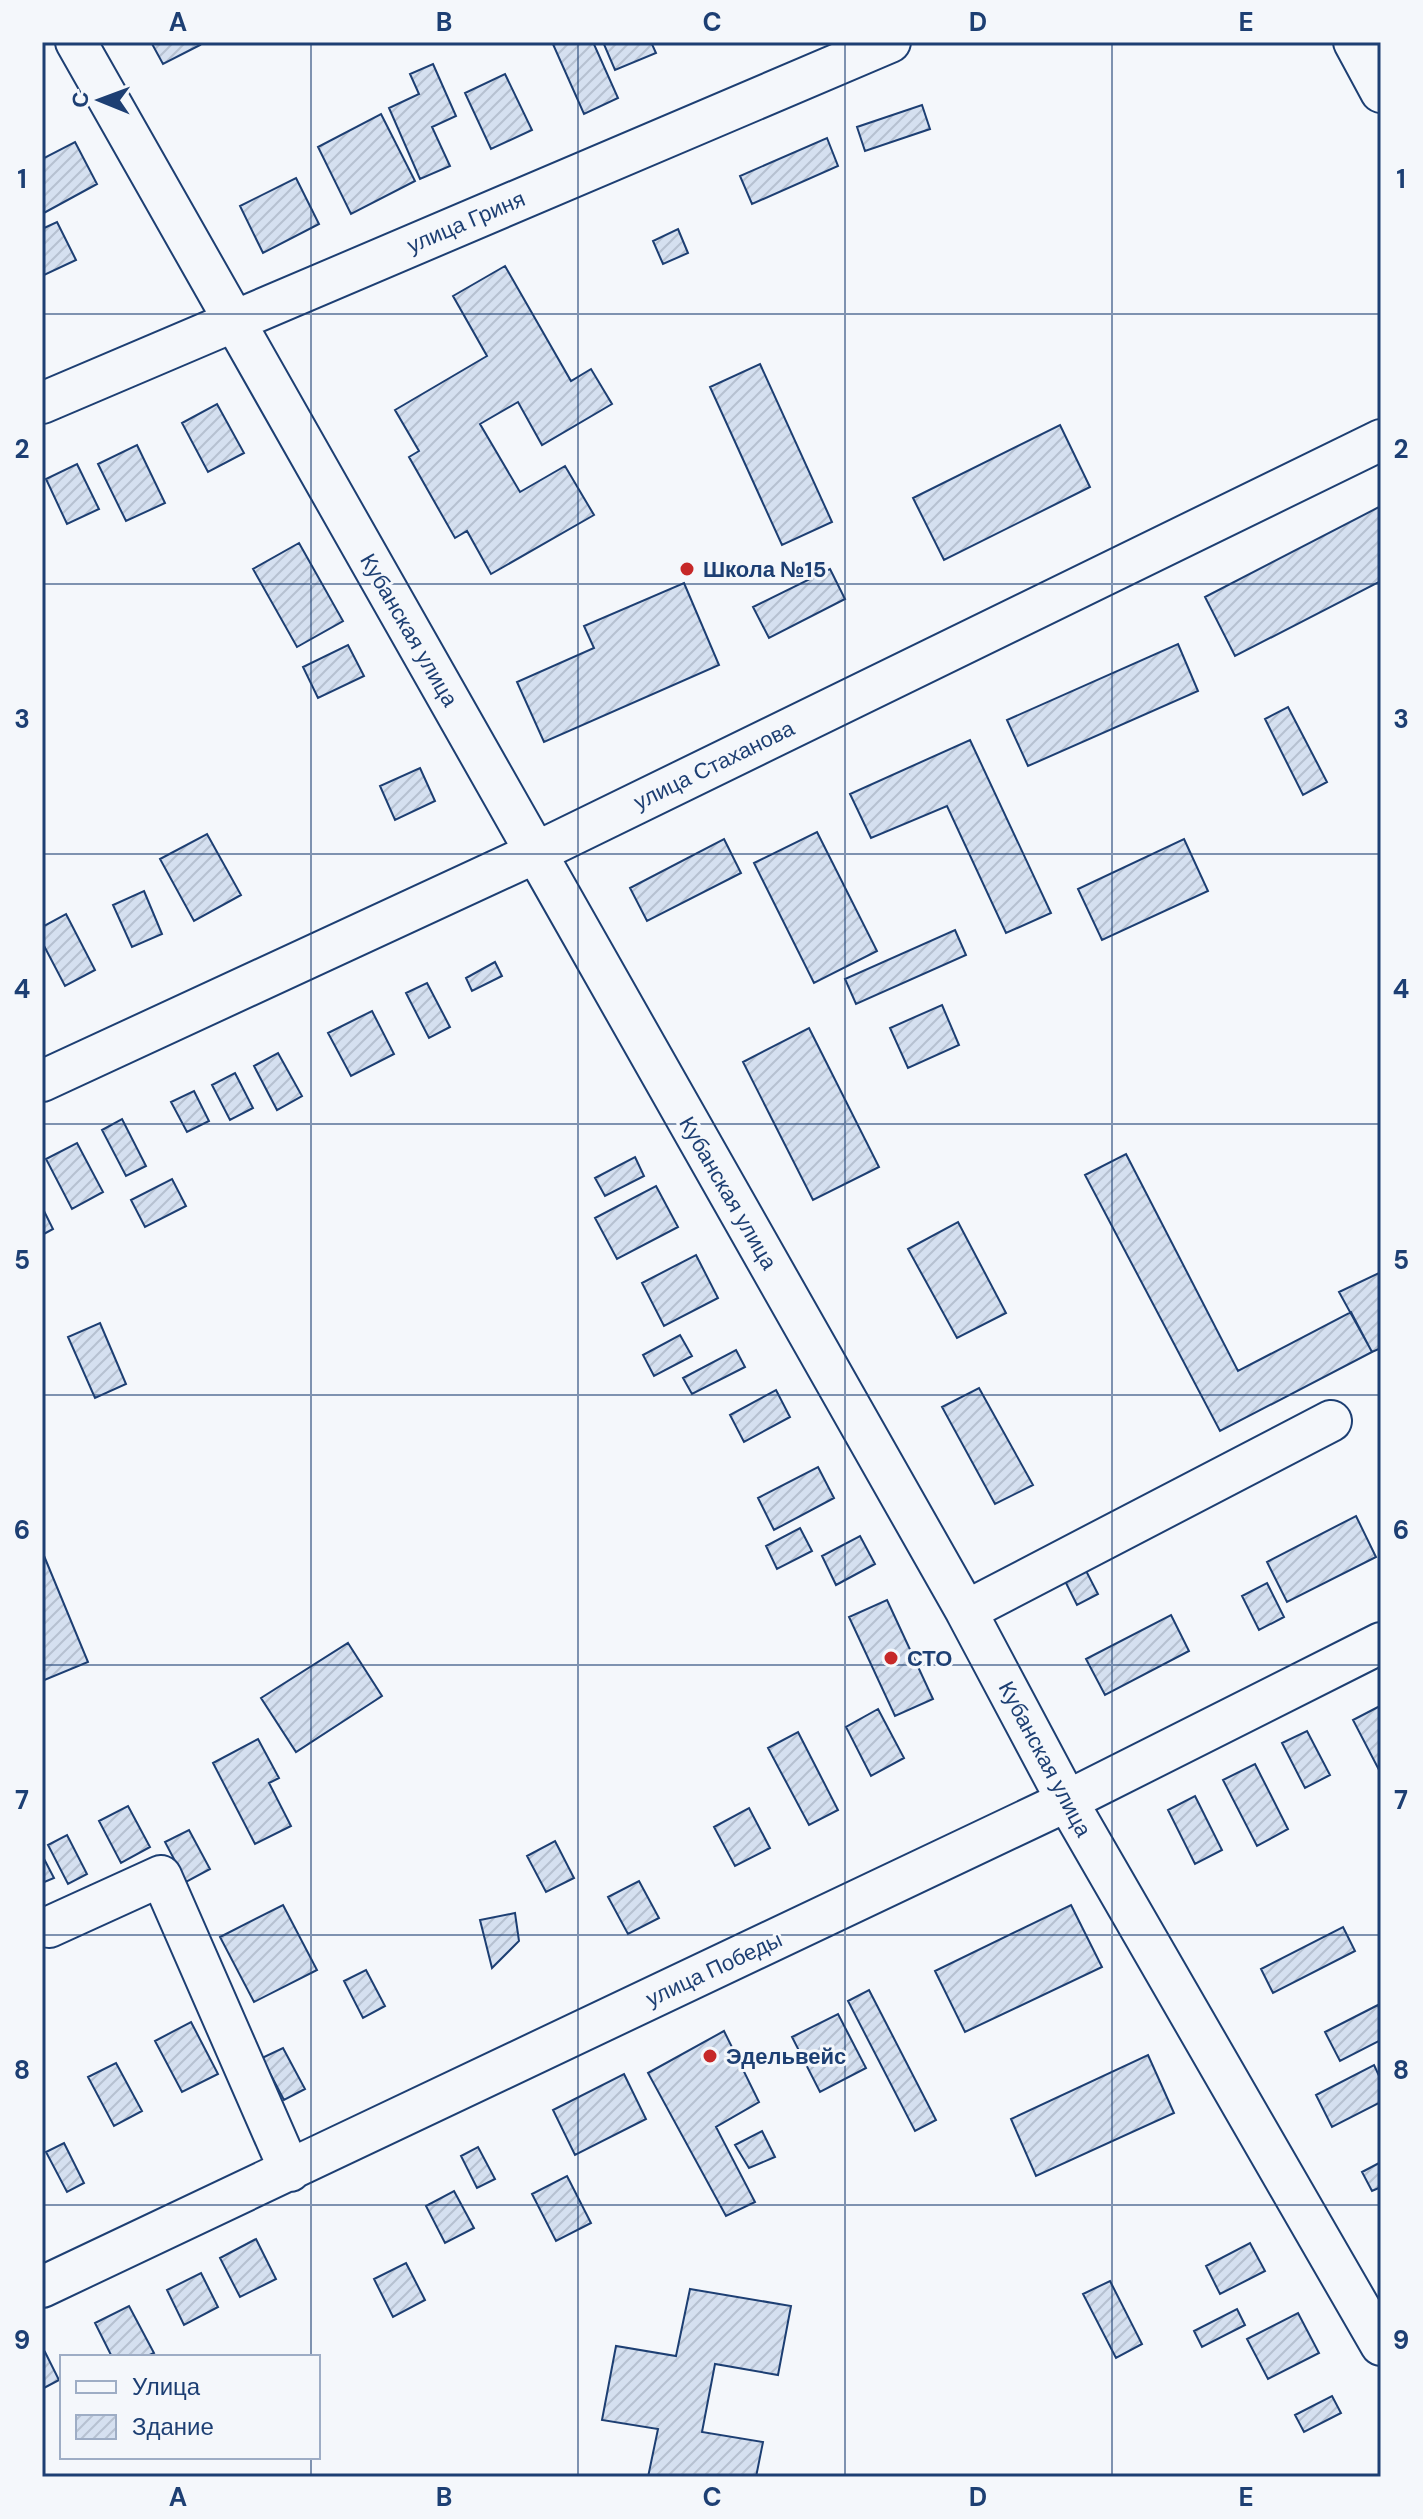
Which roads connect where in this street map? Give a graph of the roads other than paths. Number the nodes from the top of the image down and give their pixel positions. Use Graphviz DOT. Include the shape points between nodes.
graph roads {
  1 [pos="76,42"];
  2 [pos="890,42"];
  3 [pos="1354,42"];
  4 [pos="1381,92"];
  5 [pos="234,321"];
  6 [pos="42,403"];
  7 [pos="1381,440"];
  8 [pos="535,853"];
  9 [pos="42,1081"];
  10 [pos="1331,1421"];
  11 [pos="966,1611"];
  12 [pos="1381,1643"];
  13 [pos="1067,1801"];
  14 [pos="49,1927"];
  15 [pos="290,2171"];
  16 [pos="42,2287"];
  17 [pos="1381,2345"];
  1 -- 5 [label="street, Кубанская улица"];
  2 -- 5 [label="street, улица Гриня"];
  3 -- 4 [label="street"];
  5 -- 6 [label="street, улица Гриня"];
  5 -- 8 [label="street, Кубанская улица"];
  7 -- 8 [label="street, улица Стаханова"];
  8 -- 9 [label="street, улица Стаханова"];
  8 -- 11 [label="street, Кубанская улица"];
  10 -- 11 [label="street"];
  11 -- 13 [label="street, Кубанская улица"];
  12 -- 13 [label="street, улица Победы"];
  13 -- 15 [label="street, улица Победы"];
  13 -- 17 [label="street, Кубанская улица"];
  14 -- 15 [label="street" via="161,1876"];
  15 -- 16 [label="street, улица Победы"];
}
